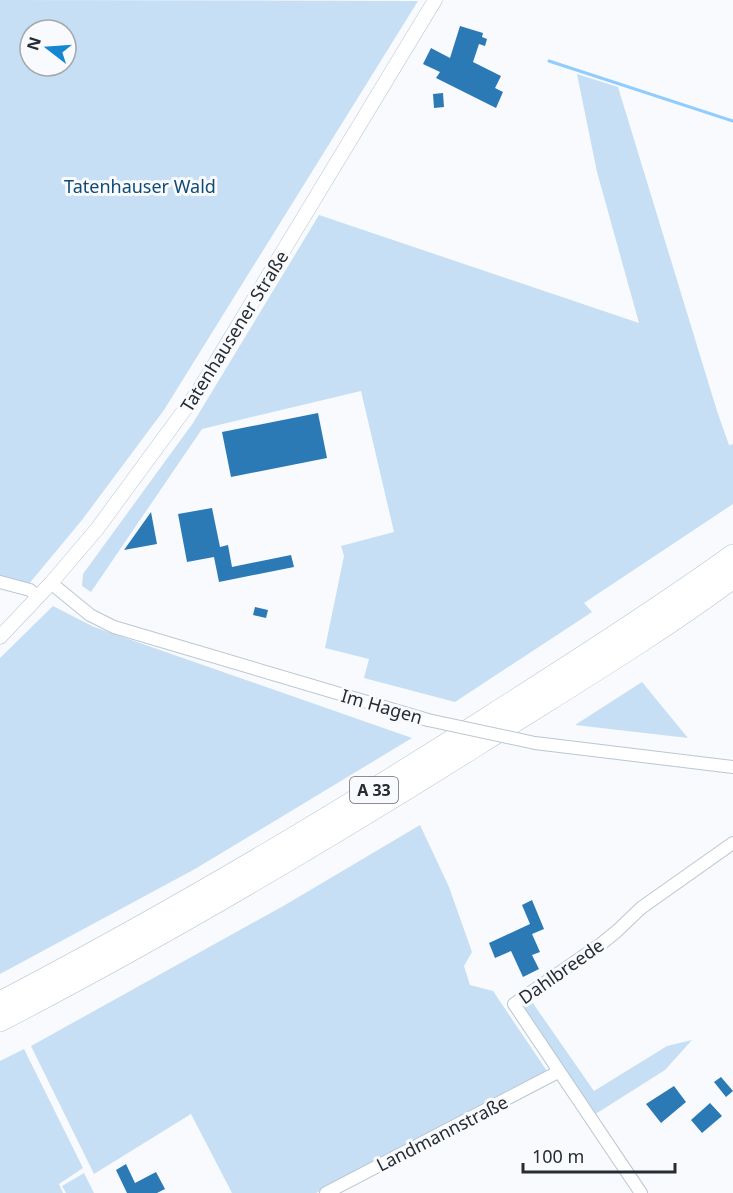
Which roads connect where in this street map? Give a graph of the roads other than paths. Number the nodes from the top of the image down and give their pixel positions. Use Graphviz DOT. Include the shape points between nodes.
graph roads {
  1 [pos="435,0"];
  2 [pos="733,555"];
  3 [pos="733,578"];
  4 [pos="0,582"];
  5 [pos="51,583"];
  6 [pos="39,597"];
  7 [pos="0,637"];
  8 [pos="733,766"];
  9 [pos="733,843"];
  10 [pos="0,1002"];
  11 [pos="0,1021"];
  12 [pos="558,1072"];
  13 [pos="326,1193"];
  14 [pos="641,1193"];
  1 -- 5 [label="street, Tatenhausener Straße" via="199,390 98,529"];
  2 -- 10 [label="highway, A 33" via="383,785 238,871"];
  3 -- 11 [label="highway, A 33" via="601,668 392,799"];
  4 -- 6 [label="street" via="30,590"];
  5 -- 6 [label="street, Tatenhausener Straße"];
  5 -- 8 [label="street, Im Hagen, bridge" via="90,615 114,627 428,720 535,743"];
  6 -- 7 [label="street, Tatenhausener Straße"];
  9 -- 12 [label="street, Dahlbreede" via="641,908 601,944 514,1004"];
  12 -- 13 [label="street, Landmannstraße"];
  12 -- 14 [label="street, Dahlbreede"];
}
